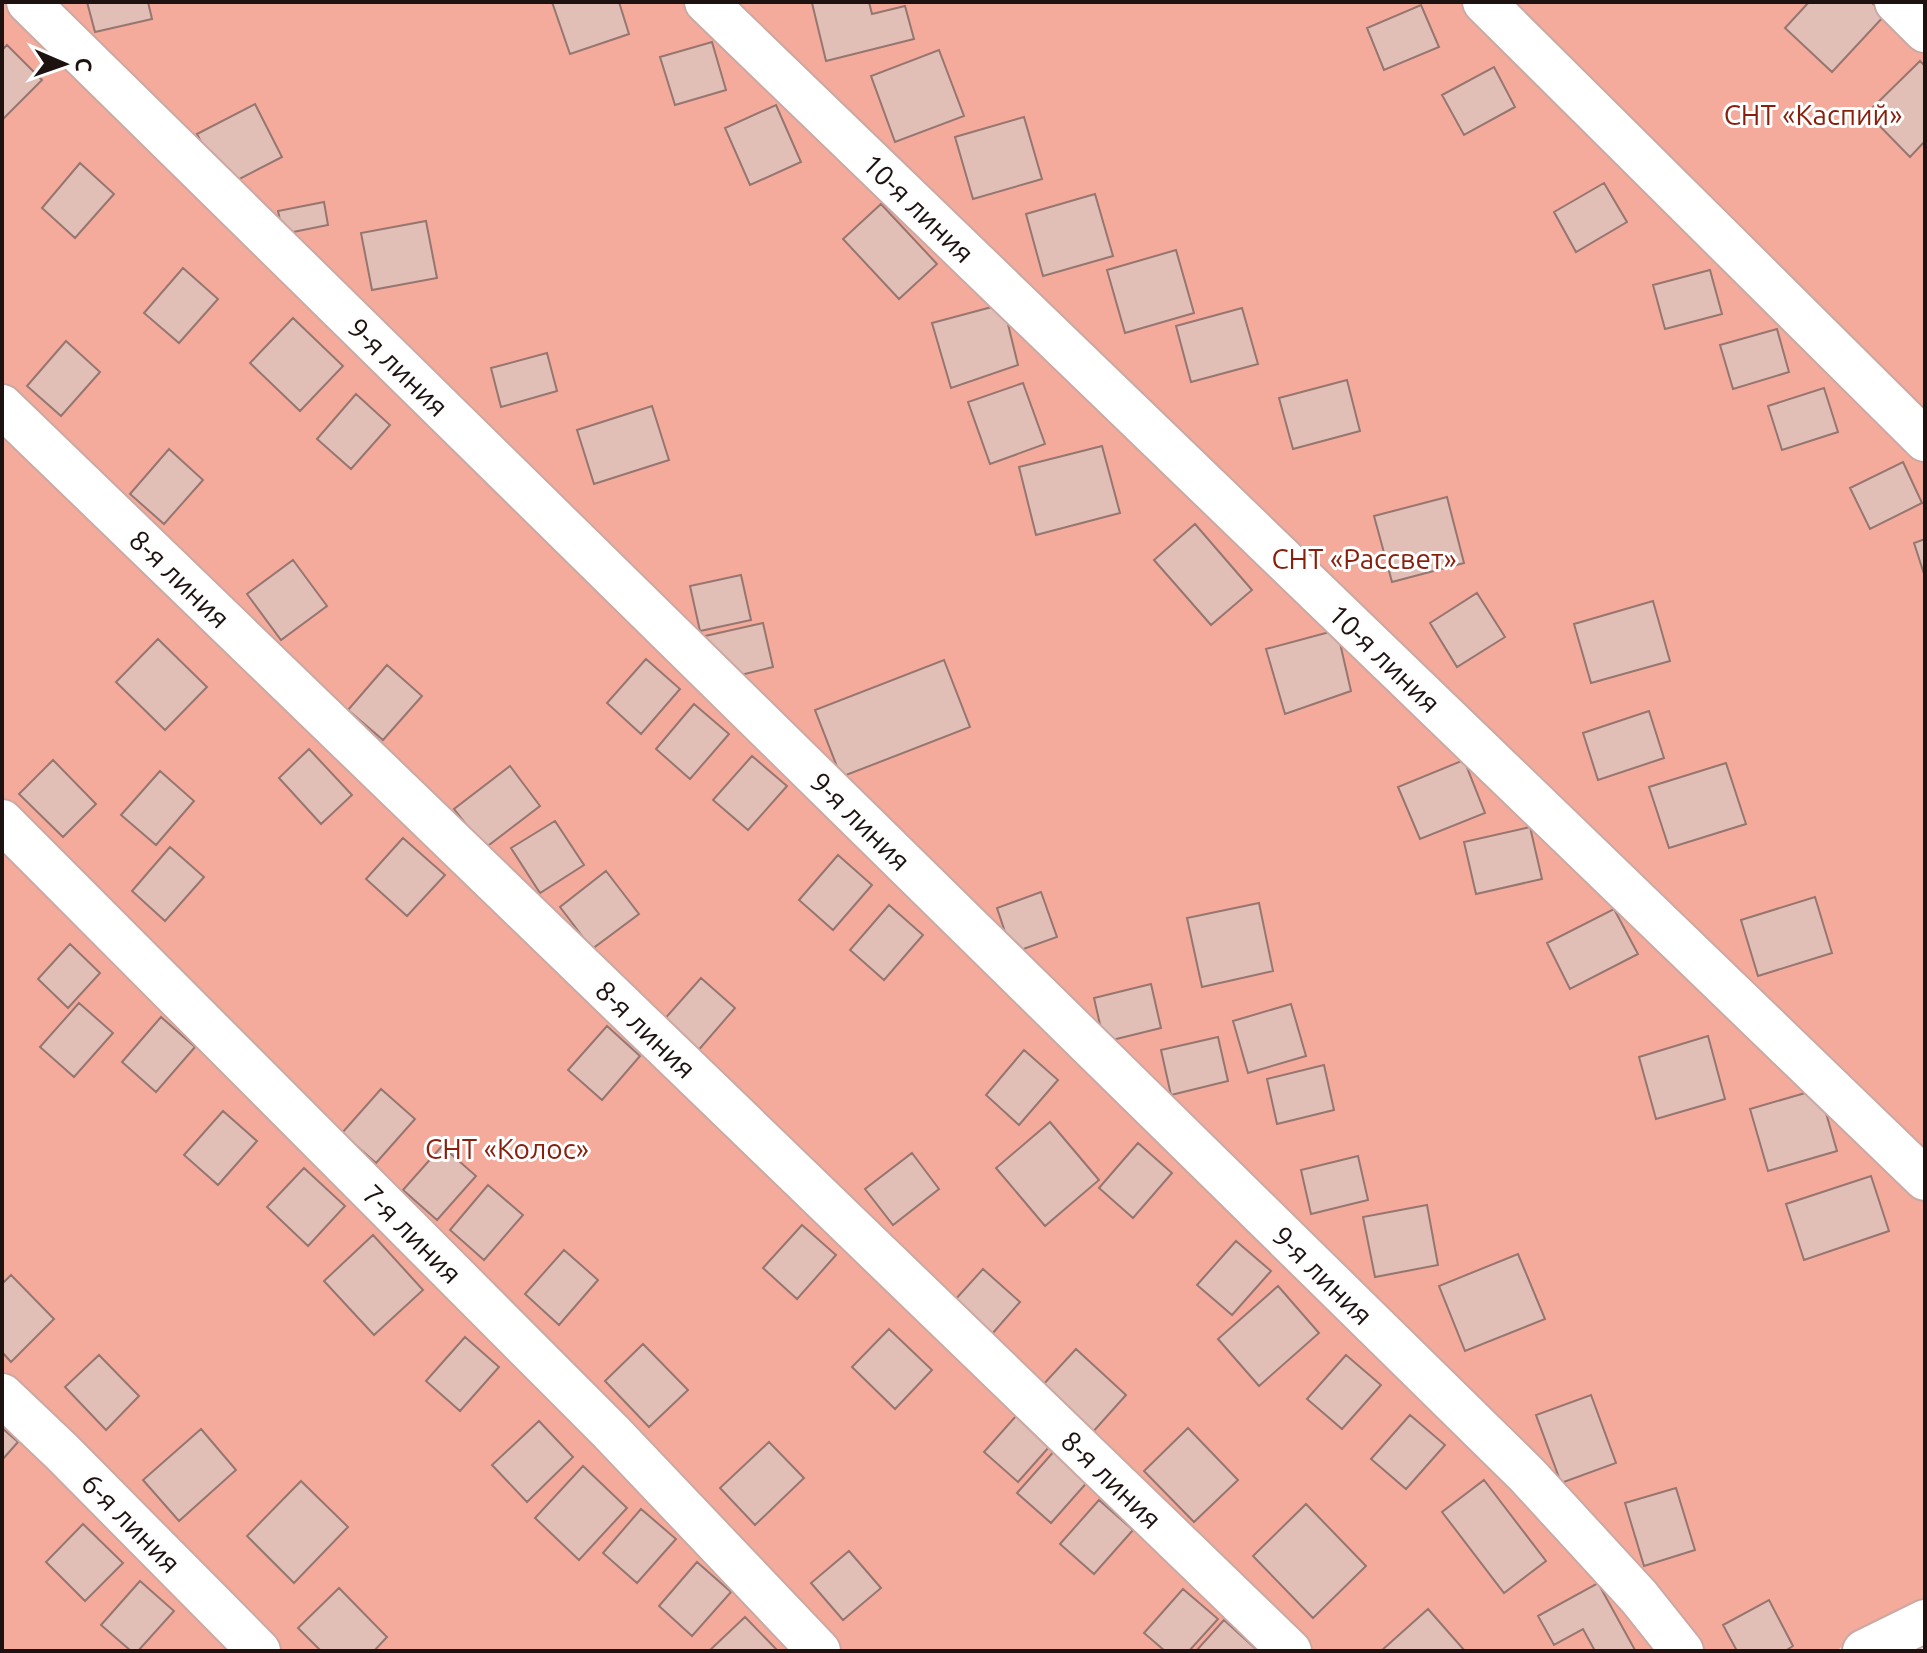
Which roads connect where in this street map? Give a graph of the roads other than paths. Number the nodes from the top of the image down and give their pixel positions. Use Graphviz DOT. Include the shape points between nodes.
graph roads {
  1 [pos="28,2"];
  2 [pos="706,2"];
  3 [pos="1484,2"];
  4 [pos="1896,2"];
  5 [pos="1925,31"];
  6 [pos="2,406"];
  7 [pos="1925,440"];
  8 [pos="2,821"];
  9 [pos="1925,1179"];
  10 [pos="2,1395"];
  11 [pos="1925,1621"];
  12 [pos="259,1651"];
  13 [pos="819,1651"];
  14 [pos="1290,1651"];
  15 [pos="1682,1651"];
  16 [pos="1864,1651"];
  1 -- 15 [label="street, 9-я линия" via="1527,1475"];
  2 -- 9 [label="street, 10-я линия"];
  3 -- 7 [label="street"];
  4 -- 5 [label="street"];
  6 -- 14 [label="street, 8-я линия"];
  8 -- 13 [label="street, 7-я линия" via="611,1432"];
  10 -- 12 [label="street, 6-я линия"];
  11 -- 16 [label="street"];
}
